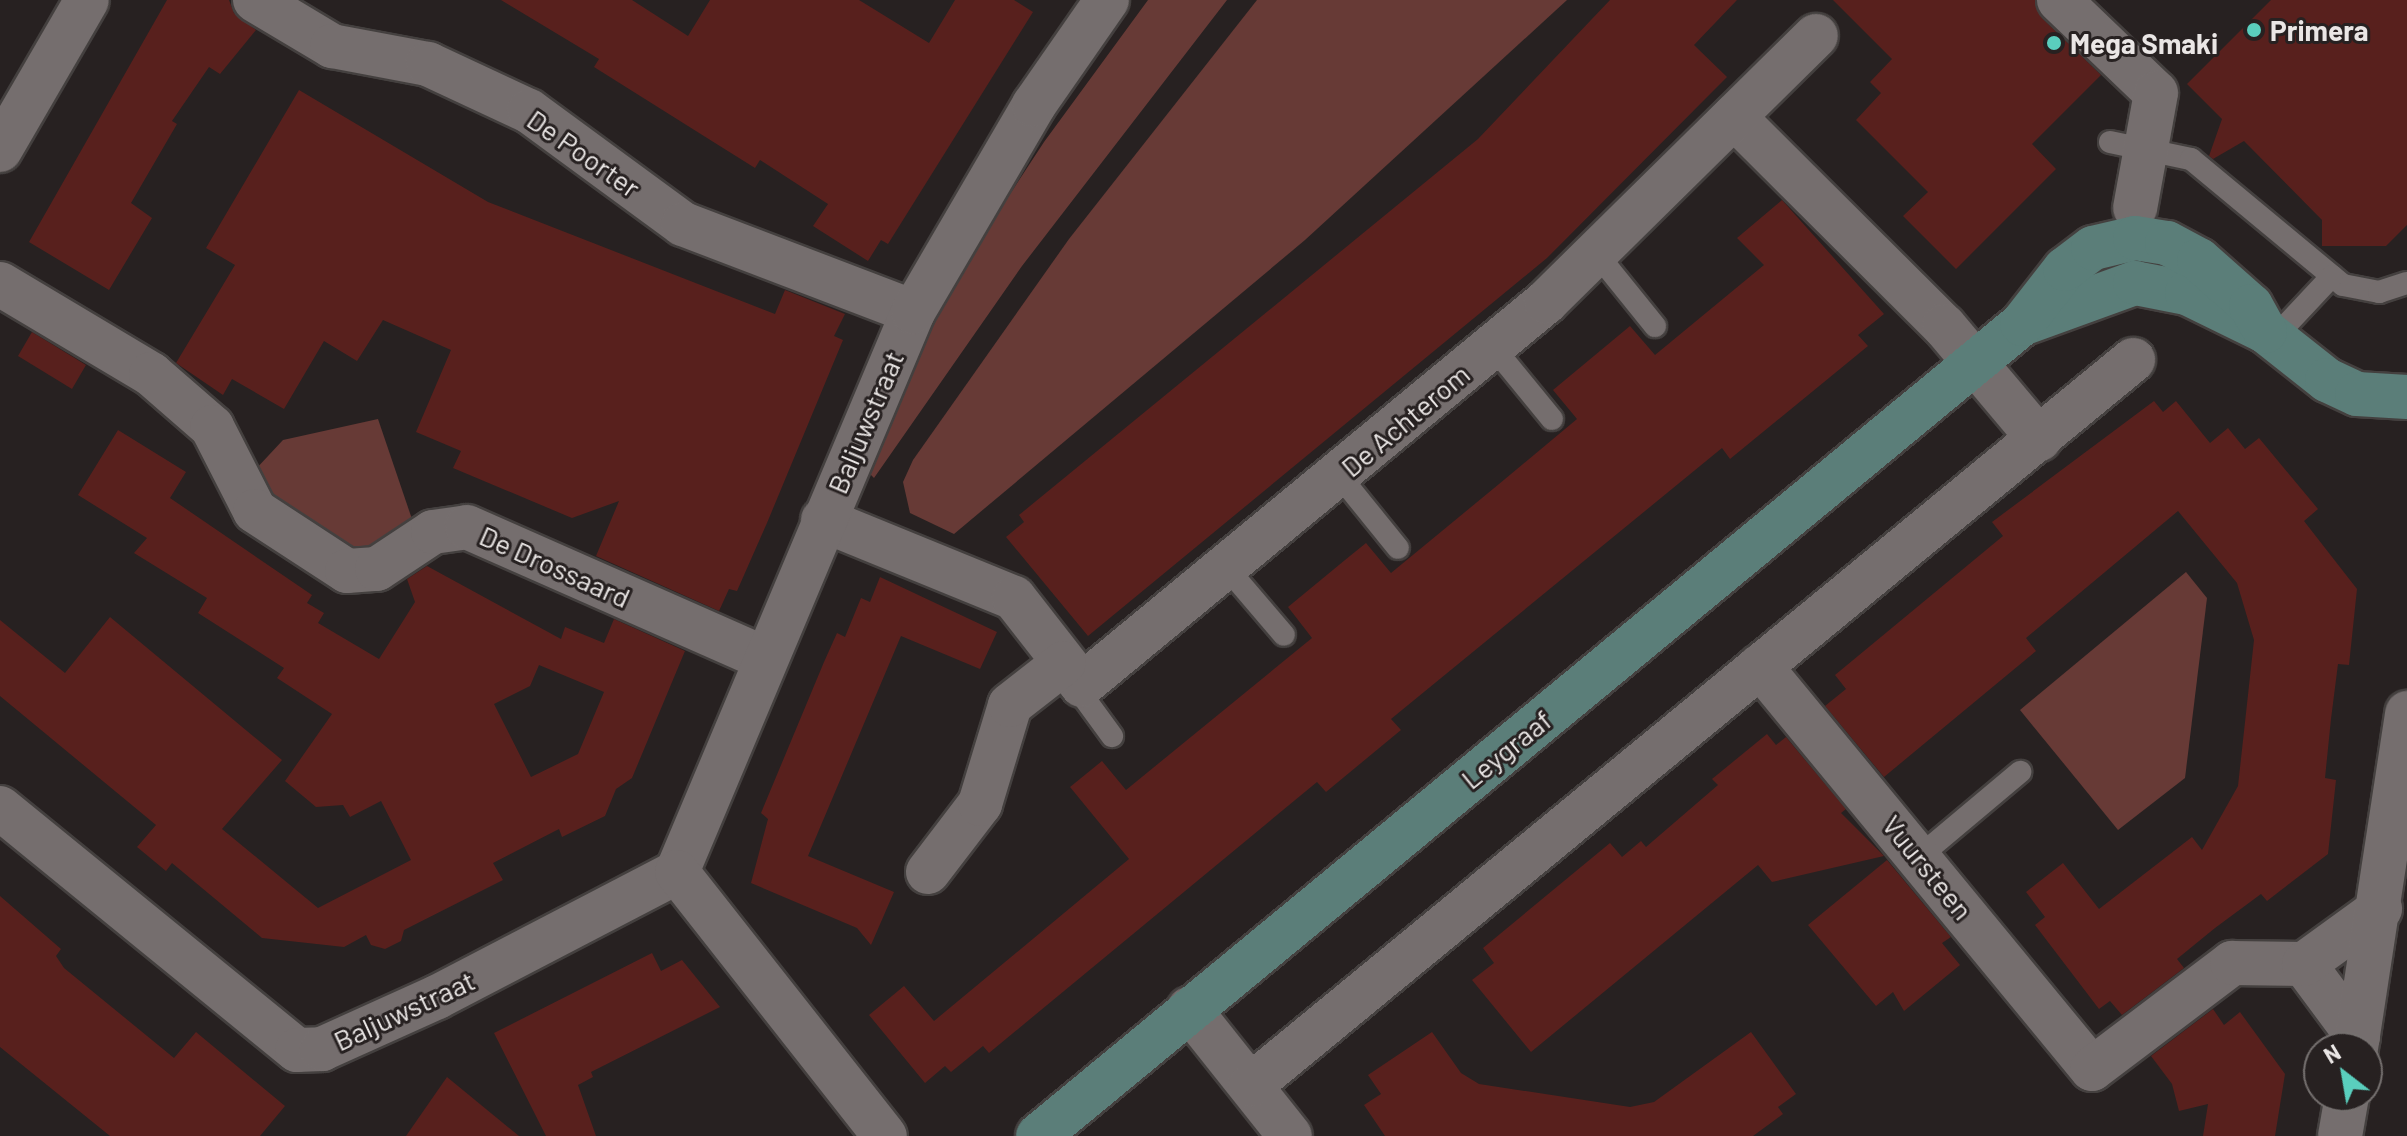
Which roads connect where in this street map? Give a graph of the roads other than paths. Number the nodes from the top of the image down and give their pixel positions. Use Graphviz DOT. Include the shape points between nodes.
graph roads {
  1 [pos="87,0"];
  2 [pos="255,0"];
  3 [pos="2059,0"];
  4 [pos="1104,1"];
  5 [pos="1816,36"];
  6 [pos="1734,117"];
  7 [pos="2129,144"];
  8 [pos="0,150"];
  9 [pos="2135,208"];
  10 [pos="1596,253"];
  11 [pos="2332,276"];
  12 [pos="2407,283"];
  13 [pos="0,284"];
  14 [pos="913,312"];
  15 [pos="1655,326"];
  16 [pos="2270,335"];
  17 [pos="1493,347"];
  18 [pos="2133,360"];
  19 [pos="1975,363"];
  20 [pos="2407,397"];
  21 [pos="1552,419"];
  22 [pos="2039,439"];
  23 [pos="1338,474"];
  24 [pos="823,520"];
  25 [pos="1398,548"];
  26 [pos="1226,567"];
  27 [pos="1284,635"];
  28 [pos="764,658"];
  29 [pos="1760,666"];
  30 [pos="1073,674"];
  31 [pos="2407,713"];
  32 [pos="1112,736"];
  33 [pos="2020,772"];
  34 [pos="0,808"];
  35 [pos="1920,856"];
  36 [pos="677,872"];
  37 [pos="928,872"];
  38 [pos="2380,909"];
  39 [pos="2304,964"];
  40 [pos="1189,1009"];
  41 [pos="2350,1032"];
  42 [pos="2359,1032"];
  43 [pos="1251,1085"];
  44 [pos="2344,1112"];
  45 [pos="885,1136"];
  46 [pos="1038,1136"];
  47 [pos="1290,1136"];
  48 [pos="2340,1136"];
  1 -- 8 [label="street"];
  2 -- 14 [label="street, De Poorter" via="332,46 428,64 529,111 683,224"];
  3 -- 7 [label="street" via="2156,93"];
  4 -- 14 [label="street, Baljuwstraat" via="1034,105"];
  5 -- 6 [label="street, De Achterom"];
  6 -- 10 [label="street, De Achterom"];
  6 -- 19 [label="street"];
  7 -- 9 [label="street"];
  7 -- 11 [label="lane" via="2191,159"];
  10 -- 15 [label="lane"];
  10 -- 17 [label="street, De Achterom"];
  11 -- 12 [label="lane" via="2343,285 2379,292"];
  11 -- 16 [label="lane"];
  13 -- 28 [label="street, De Drossaard" via="151,374 212,427 255,511 354,588 433,532 467,527"];
  14 -- 24 [label="street, Baljuwstraat"];
  16 -- 19 [label="street, Leygraaf" via="2251,306 2199,260 2167,243 2135,238 2093,248 2065,269 2022,324"];
  16 -- 20 [label="street, Leygraaf" via="2327,380 2357,394"];
  17 -- 21 [label="lane"];
  17 -- 23 [label="street, De Achterom"];
  18 -- 22 [label="street"];
  19 -- 22 [label="street"];
  19 -- 40 [label="street, Leygraaf"];
  22 -- 29 [label="street"];
  23 -- 25 [label="lane"];
  23 -- 26 [label="street, De Achterom"];
  24 -- 28 [label="street, Baljuwstraat"];
  24 -- 30 [label="street" via="1014,598"];
  26 -- 27 [label="lane"];
  26 -- 30 [label="street, De Achterom"];
  28 -- 36 [label="street, Baljuwstraat"];
  29 -- 35 [label="street, Vuursteen"];
  29 -- 43 [label="street"];
  30 -- 32 [label="lane"];
  30 -- 37 [label="street, De Achterom" via="1010,705 980,804"];
  31 -- 38 [label="street"];
  33 -- 35 [label="lane"];
  34 -- 36 [label="street, Baljuwstraat" via="297,1050 322,1049 437,997"];
  35 -- 39 [label="street, Vuursteen" via="2092,1069 2232,963"];
  36 -- 45 [label="street"];
  38 -- 39 [label="street"];
  38 -- 42 [label="street"];
  39 -- 41 [label="street"];
  40 -- 43 [label="street"];
  40 -- 46 [label="street, Leygraaf"];
  43 -- 47 [label="street"];
  44 -- 48 [label="street"];
}
